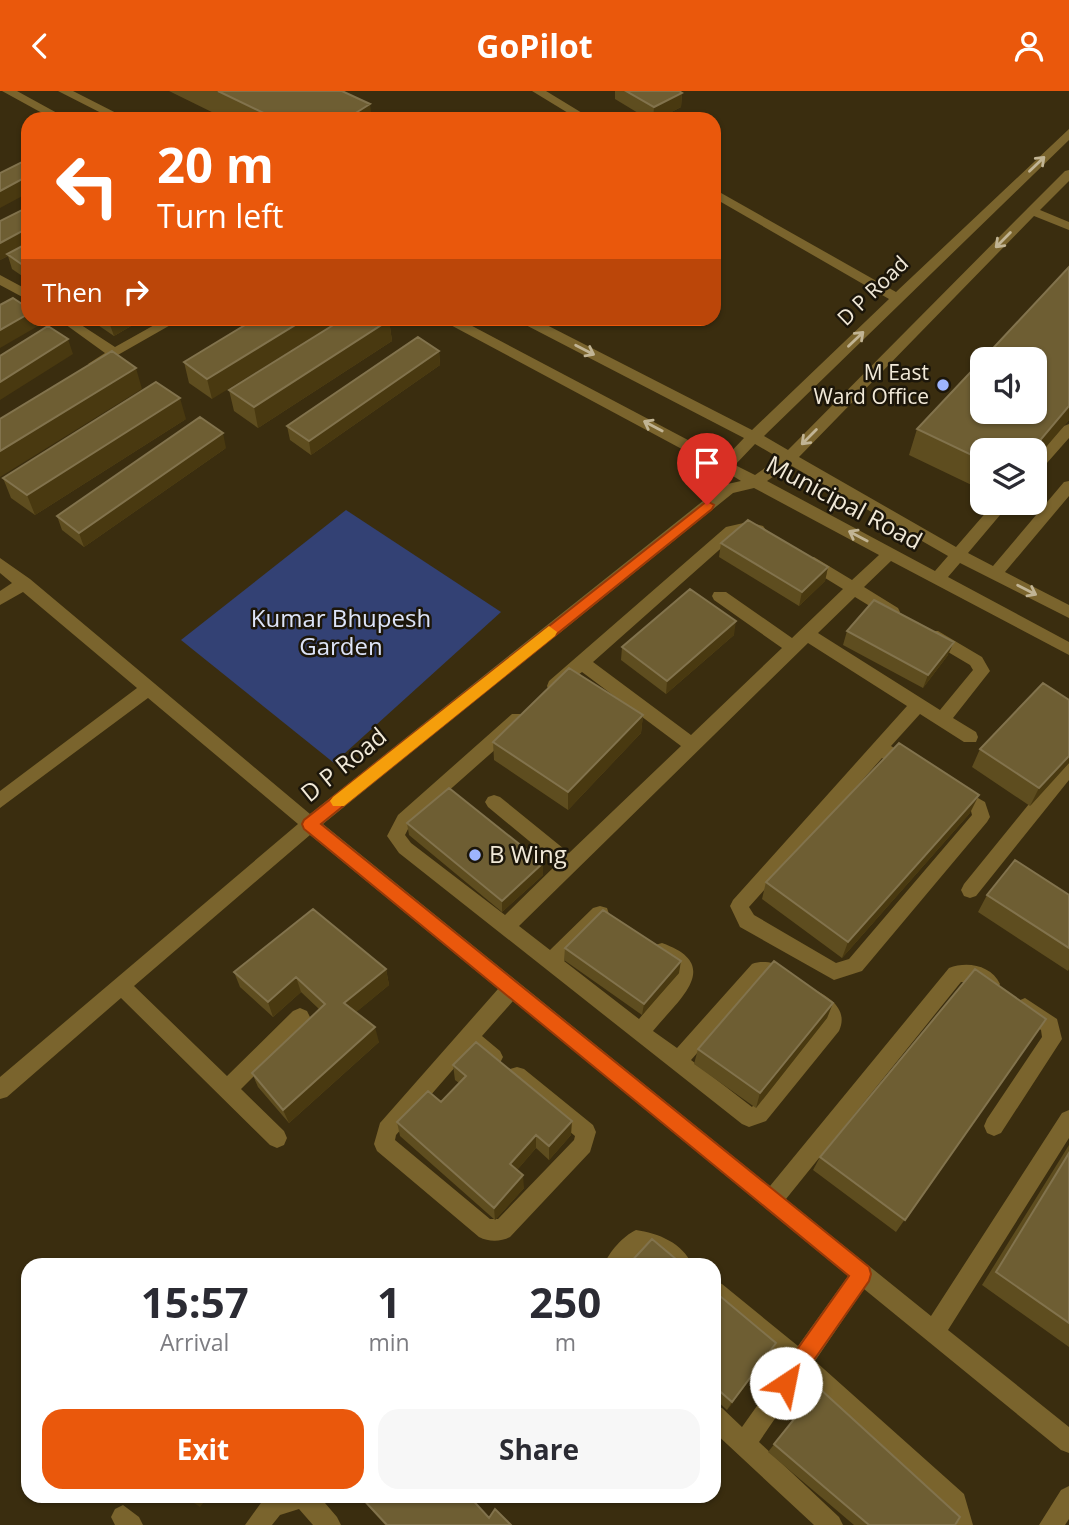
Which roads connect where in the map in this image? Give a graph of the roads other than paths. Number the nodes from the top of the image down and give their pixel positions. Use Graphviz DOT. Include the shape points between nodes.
graph roads {
  1 [pos="9,91"];
  2 [pos="64,91"];
  3 [pos="538,91"];
  4 [pos="49,112"];
  5 [pos="108,112"];
  6 [pos="574,112"];
  7 [pos="1069,133"];
  8 [pos="1069,174"];
  9 [pos="721,197"];
  10 [pos="1032,211"];
  11 [pos="1069,226"];
  12 [pos="0,279"];
  13 [pos="21,297"];
  14 [pos="899,299"];
  15 [pos="74,326"];
  16 [pos="162,326"];
  17 [pos="463,326"];
  18 [pos="539,326"];
  19 [pos="115,353"];
  20 [pos="80,373"];
  21 [pos="1069,429"];
  22 [pos="754,437"];
  23 [pos="1047,454"];
  24 [pos="788,459"];
  25 [pos="726,465"];
  26 [pos="756,482"];
  27 [pos="1069,486"];
  28 [pos="728,489"];
  29 [pos="993,515"];
  30 [pos="772,539"];
  31 [pos="795,553"];
  32 [pos="890,553"];
  33 [pos="958,555"];
  34 [pos="0,564"];
  35 [pos="995,574"];
  36 [pos="937,579"];
  37 [pos="24,583"];
  38 [pos="853,589"];
  39 [pos="720,596"];
  40 [pos="0,599"];
  41 [pos="1069,612"];
  42 [pos="807,634"];
  43 [pos="793,647"];
  44 [pos="1069,649"];
  45 [pos="582,663"];
  46 [pos="148,689"];
  47 [pos="919,704"];
  48 [pos="942,719"];
  49 [pos="970,737"];
  50 [pos="692,745"];
  51 [pos="880,748"];
  52 [pos="1069,767"];
  53 [pos="924,774"];
  54 [pos="946,787"];
  55 [pos="0,801"];
  56 [pos="494,802"];
  57 [pos="310,824"];
  58 [pos="570,864"];
  59 [pos="970,890"];
  60 [pos="612,917"];
  61 [pos="505,927"];
  62 [pos="644,939"];
  63 [pos="551,962"];
  64 [pos="121,986"];
  65 [pos="512,989"];
  66 [pos="300,1017"];
  67 [pos="641,1031"];
  68 [pos="469,1037"];
  69 [pos="678,1061"];
  70 [pos="0,1090"];
  71 [pos="227,1090"];
  72 [pos="1069,1120"];
  73 [pos="994,1126"];
  74 [pos="277,1138"];
  75 [pos="772,1200"];
  76 [pos="621,1258"];
  77 [pos="673,1258"];
  78 [pos="862,1274"];
  79 [pos="721,1298"];
  80 [pos="934,1332"];
  81 [pos="800,1362"];
  82 [pos="721,1423"];
  83 [pos="1069,1442"];
  84 [pos="744,1444"];
  85 [pos="280,1503"];
  86 [pos="309,1503"];
  87 [pos="257,1525"];
  88 [pos="329,1525"];
  89 [pos="831,1525"];
  90 [pos="961,1525"];
  1 -- 4 [label="street"];
  2 -- 5 [label="street"];
  3 -- 6 [label="street"];
  14 -- 7 [label="street, D P Road, one-way"];
  8 -- 10 [label="street, D P Road"];
  9 -- 14 [label="street"];
  10 -- 11 [label="street"];
  10 -- 24 [label="street, D P Road, one-way"];
  12 -- 13 [label="street"];
  22 -- 14 [label="street, D P Road, one-way"];
  15 -- 19 [label="street"];
  16 -- 19 [label="street"];
  25 -- 17 [label="street, Municipal Road, one-way"];
  18 -- 22 [label="street, Municipal Road, one-way"];
  19 -- 20 [label="street"];
  21 -- 23 [label="street"];
  22 -- 24 [label="street, Municipal Road"];
  22 -- 25 [label="street, D P Road"];
  24 -- 26 [label="street, D P Road"];
  24 -- 33 [label="street, Municipal Road"];
  25 -- 26 [label="street, Municipal Road"];
  25 -- 28 [label="street"];
  26 -- 28 [label="street, D P Road"];
  32 -- 26 [label="street, Municipal Road, one-way"];
  27 -- 35 [label="street"];
  28 -- 57 [label="street, D P Road"];
  29 -- 33 [label="street"];
  30 -- 45 [label="street" via="748,527 731,531"];
  31 -- 38 [label="street"];
  32 -- 36 [label="street, Municipal Road"];
  32 -- 38 [label="street"];
  33 -- 35 [label="street, Municipal Road"];
  33 -- 36 [label="street"];
  34 -- 37 [label="street"];
  35 -- 41 [label="street, Municipal Road, one-way"];
  36 -- 44 [label="street, Municipal Road"];
  37 -- 40 [label="street"];
  37 -- 46 [label="street"];
  38 -- 42 [label="street"];
  38 -- 48 [label="street" via="976,660 982,671"];
  39 -- 43 [label="street"];
  42 -- 43 [label="street"];
  42 -- 47 [label="street"];
  43 -- 50 [label="street"];
  45 -- 50 [label="street"];
  45 -- 61 [label="street" via="404,820 396,836"];
  46 -- 55 [label="street"];
  46 -- 57 [label="street"];
  47 -- 48 [label="street"];
  47 -- 51 [label="street"];
  48 -- 49 [label="street"];
  50 -- 58 [label="street"];
  51 -- 53 [label="street"];
  51 -- 54 [label="street" via="739,906 747,921 834,972 855,965 981,817 979,807"];
  52 -- 59 [label="street"];
  56 -- 58 [label="street"];
  57 -- 64 [label="street, D P Road"];
  57 -- 65 [label="street"];
  58 -- 61 [label="street"];
  60 -- 63 [label="street" via="600,914"];
  61 -- 63 [label="street"];
  62 -- 67 [label="street" via="686,968 685,978"];
  63 -- 67 [label="street"];
  64 -- 70 [label="street, D P Road"];
  64 -- 71 [label="street"];
  65 -- 68 [label="street"];
  65 -- 75 [label="street"];
  66 -- 71 [label="street"];
  67 -- 69 [label="street"];
  68 -- 68 [label="street" via="387,1130 384,1144 486,1230 503,1230 583,1145 586,1132"];
  69 -- 69 [label="street" via="749,1117 759,1114 832,1025 834,1014 774,972 759,969"];
  71 -- 74 [label="street"];
  72 -- 80 [label="street"];
  73 -- 75 [label="street" via="1052,1039 1050,1025 974,973 956,974"];
  75 -- 78 [label="street"];
  76 -- 77 [label="street" via="636,1241 655,1243"];
  78 -- 80 [label="street"];
  78 -- 81 [label="street"];
  79 -- 81 [label="street"];
  80 -- 83 [label="street"];
  81 -- 84 [label="street"];
  81 -- 90 [label="street" via="956,1502"];
  82 -- 84 [label="street"];
  84 -- 89 [label="street"];
  85 -- 87 [label="street"];
  86 -- 88 [label="street"];
}
